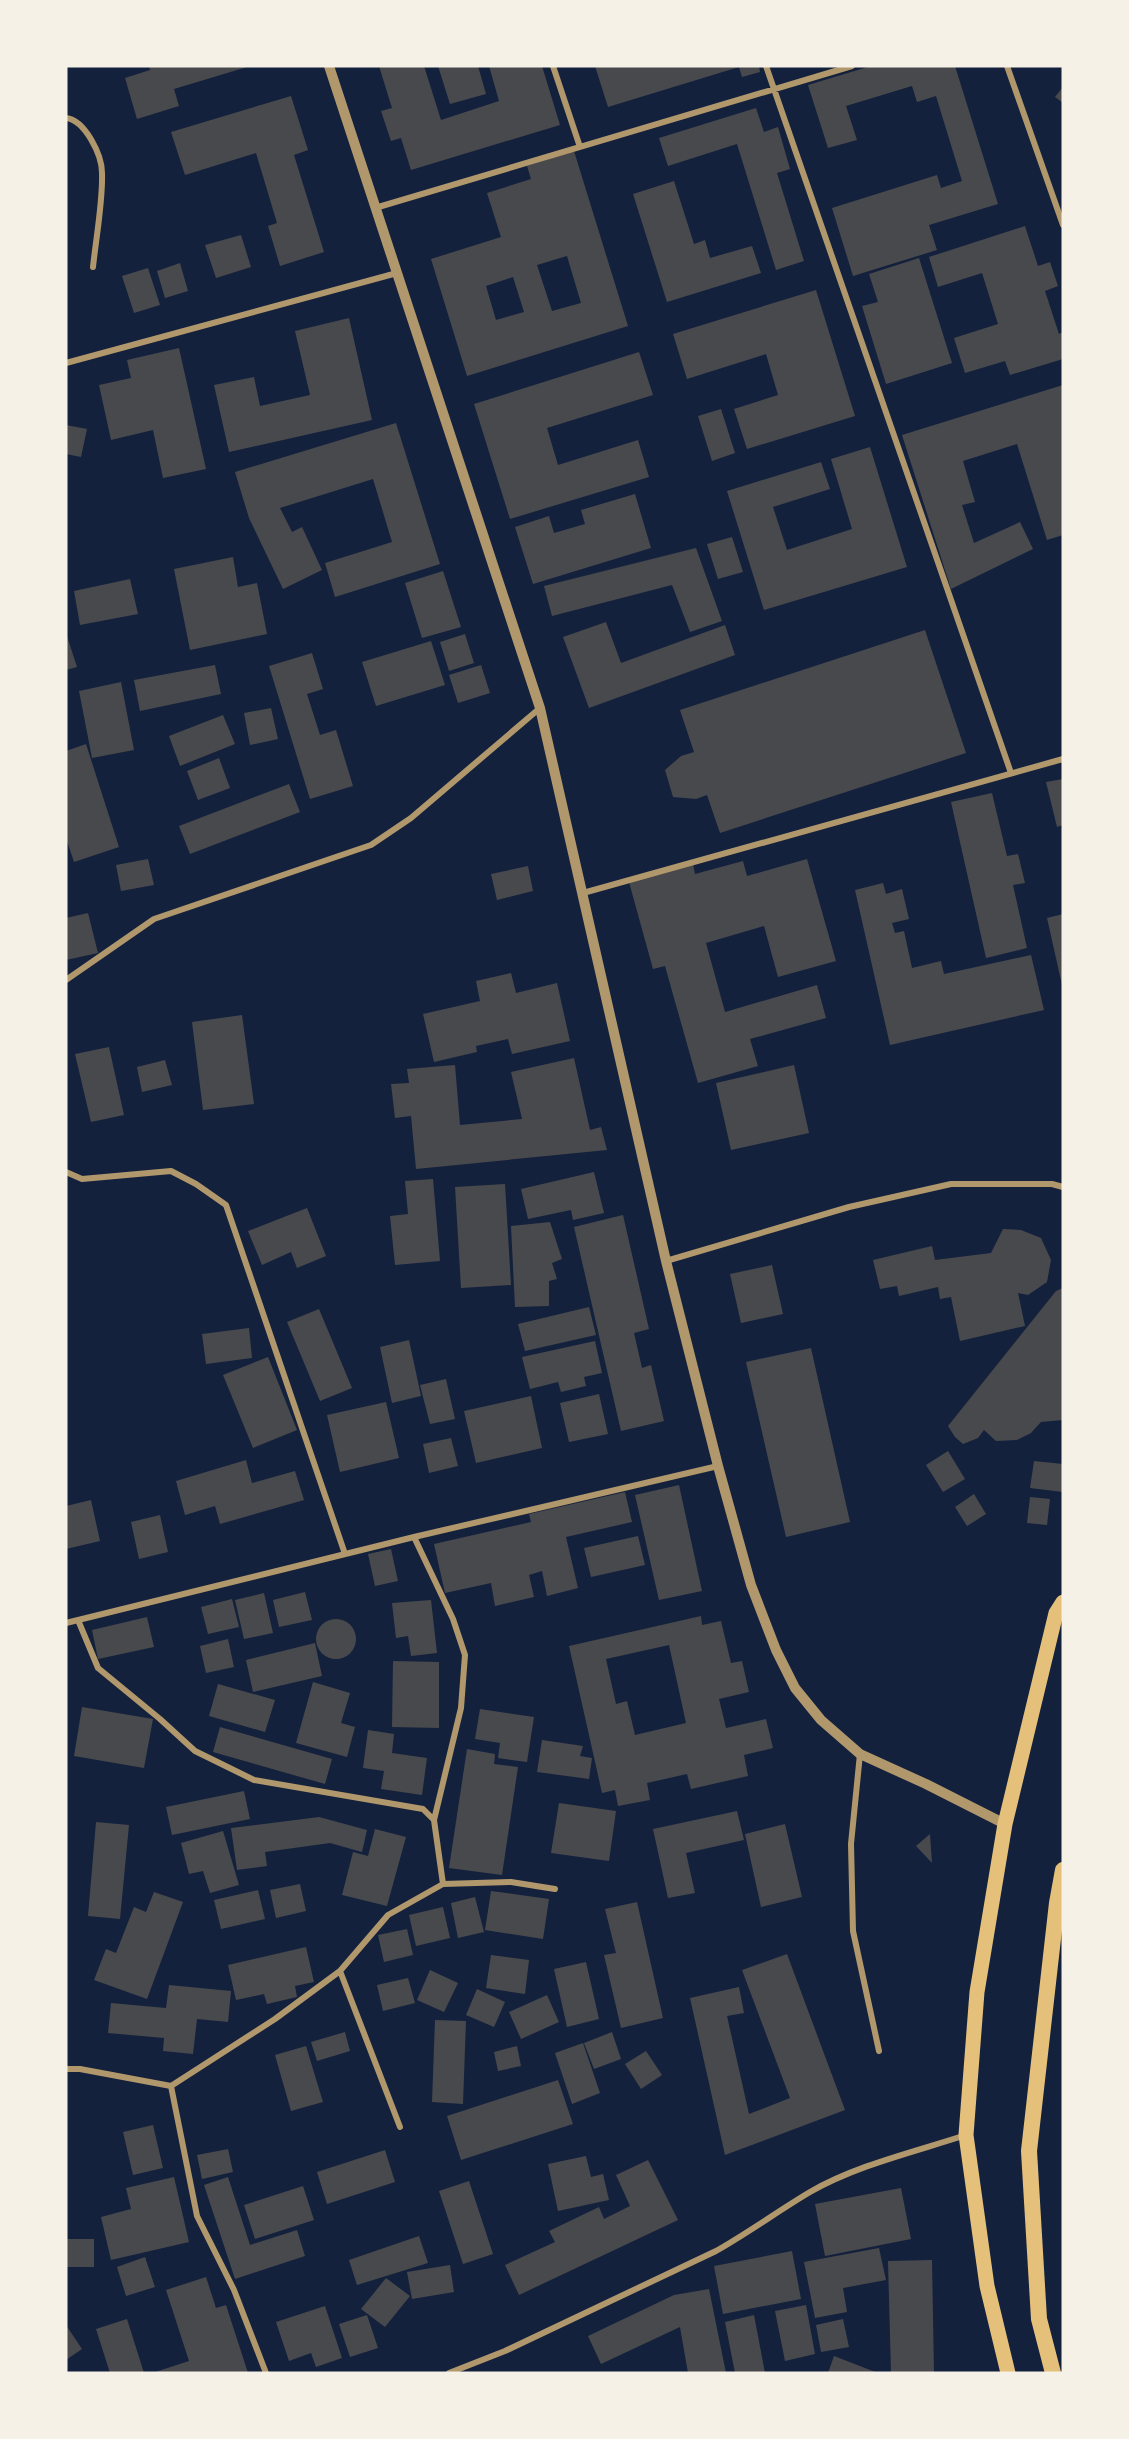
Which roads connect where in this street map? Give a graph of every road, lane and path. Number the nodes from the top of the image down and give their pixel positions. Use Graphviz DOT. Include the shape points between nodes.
graph roads {
  1 [pos="329,66"];
  2 [pos="553,66"];
  3 [pos="766,66"];
  4 [pos="852,66"];
  5 [pos="1007,66"];
  6 [pos="774,90"];
  7 [pos="66,118"];
  8 [pos="580,147"];
  9 [pos="375,208"];
  10 [pos="1063,225"];
  11 [pos="93,267"];
  12 [pos="397,273"];
  13 [pos="66,363"];
  14 [pos="540,708"];
  15 [pos="1063,759"];
  16 [pos="1011,773"];
  17 [pos="583,892"];
  18 [pos="66,980"];
  19 [pos="66,1172"];
  20 [pos="1063,1187"];
  21 [pos="666,1261"];
  22 [pos="718,1466"];
  23 [pos="414,1537"];
  24 [pos="345,1554"];
  25 [pos="1063,1602"];
  26 [pos="78,1620"];
  27 [pos="66,1623"];
  28 [pos="860,1754"];
  29 [pos="434,1820"];
  30 [pos="1005,1824"];
  31 [pos="1063,1869"];
  32 [pos="443,1884"];
  33 [pos="555,1889"];
  34 [pos="340,1971"];
  35 [pos="879,2051"];
  36 [pos="66,2069"];
  37 [pos="171,2086"];
  38 [pos="400,2127"];
  39 [pos="966,2135"];
  40 [pos="266,2373"];
  41 [pos="449,2373"];
  42 [pos="1008,2373"];
  43 [pos="1053,2373"];
  1 -- 9 [label="street"];
  2 -- 8 [label="street"];
  3 -- 6 [label="street"];
  4 -- 6 [label="street"];
  5 -- 10 [label="street"];
  6 -- 8 [label="street"];
  6 -- 16 [label="street"];
  7 -- 11 [label="street" via="72,118 91,136 103,171"];
  8 -- 9 [label="street"];
  9 -- 12 [label="street"];
  12 -- 13 [label="street"];
  12 -- 14 [label="street"];
  14 -- 17 [label="street"];
  14 -- 18 [label="street" via="411,818 371,845 154,919"];
  15 -- 16 [label="street"];
  16 -- 17 [label="street"];
  17 -- 21 [label="street"];
  19 -- 24 [label="street" via="82,1179 171,1171 226,1205"];
  20 -- 21 [label="street" via="951,1184 849,1208"];
  21 -- 22 [label="street"];
  22 -- 23 [label="street"];
  22 -- 28 [label="street" via="751,1585 785,1669 821,1720"];
  23 -- 24 [label="street"];
  23 -- 29 [label="street" via="453,1618 465,1655 461,1708"];
  24 -- 26 [label="street"];
  25 -- 30 [label="main road" via="1056,1613"];
  26 -- 27 [label="street"];
  26 -- 29 [label="street" via="98,1668 195,1751 254,1780 423,1809"];
  28 -- 30 [label="street"];
  28 -- 35 [label="street" via="851,1844 853,1931"];
  29 -- 32 [label="street"];
  30 -- 39 [label="main road" via="977,1992"];
  31 -- 43 [label="highway" via="1029,2151 1039,2319"];
  32 -- 33 [label="street" via="511,1882"];
  32 -- 34 [label="street" via="388,1915"];
  34 -- 37 [label="street" via="276,2019"];
  34 -- 38 [label="street"];
  36 -- 37 [label="street"];
  37 -- 40 [label="street" via="197,2216 234,2290"];
  39 -- 41 [label="street" via="810,2192 716,2251 505,2351"];
  39 -- 42 [label="main road" via="987,2286"];
}
